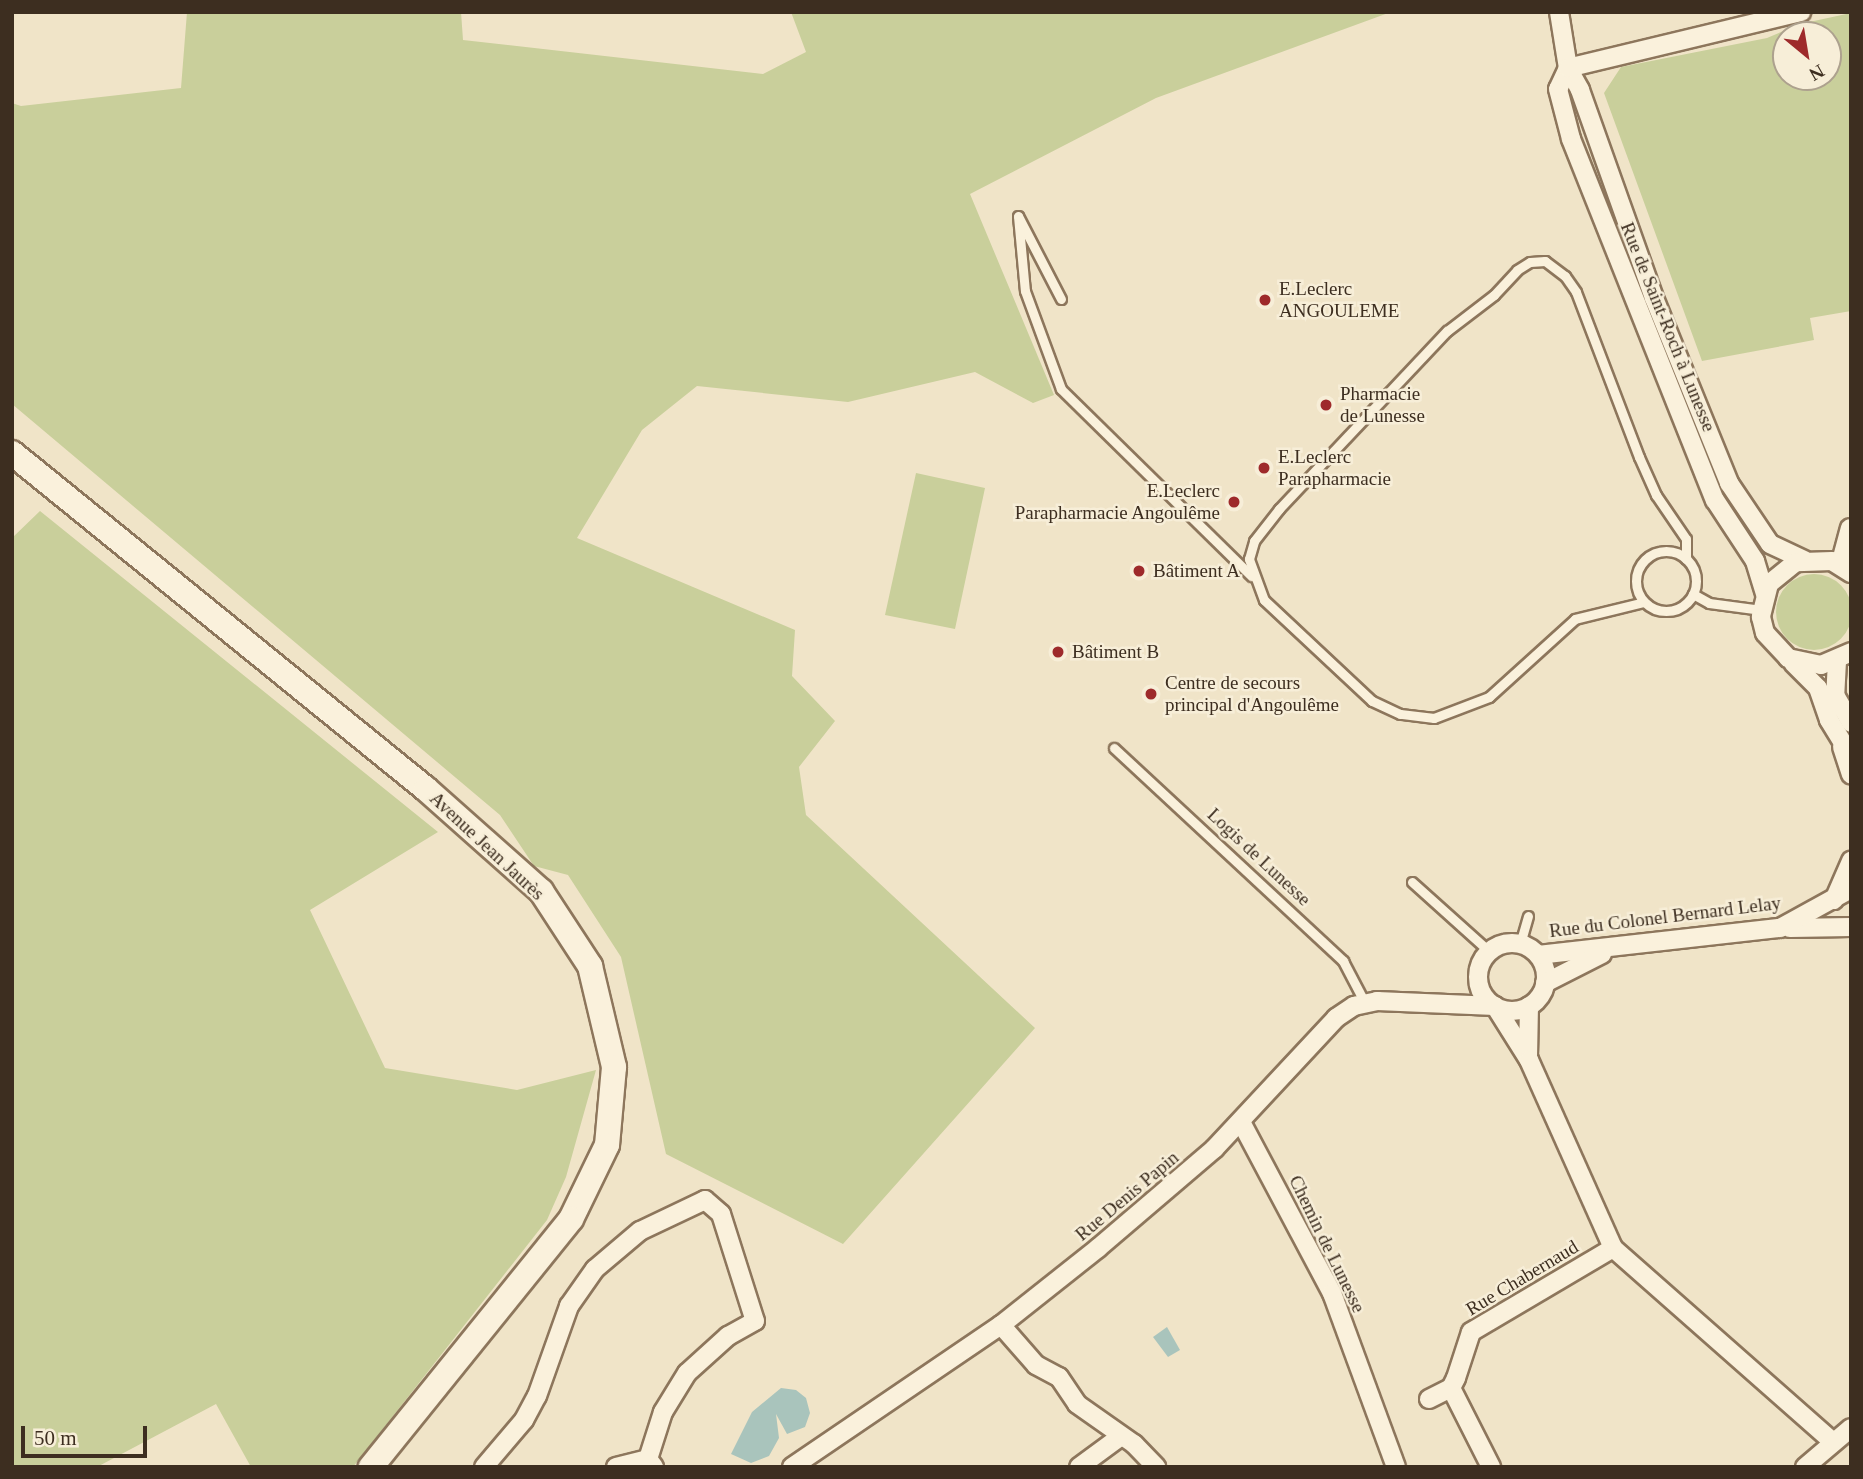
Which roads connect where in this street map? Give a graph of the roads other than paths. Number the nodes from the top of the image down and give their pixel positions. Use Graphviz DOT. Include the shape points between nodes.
graph roads {
  1 [pos="1559,12"];
  2 [pos="1801,12"];
  3 [pos="1568,68"];
  4 [pos="1061,299"];
  5 [pos="12,453"];
  6 [pos="1850,528"];
  7 [pos="1686,559"];
  8 [pos="1804,560"];
  9 [pos="1845,569"];
  10 [pos="1252,578"];
  11 [pos="1693,594"];
  12 [pos="1644,602"];
  13 [pos="1763,602"];
  14 [pos="1844,656"];
  15 [pos="1788,658"];
  16 [pos="1851,723"];
  17 [pos="1840,740"];
  18 [pos="1114,748"];
  19 [pos="1851,756"];
  20 [pos="1851,775"];
  21 [pos="1851,861"];
  22 [pos="1412,882"];
  23 [pos="1851,889"];
  24 [pos="1834,900"];
  25 [pos="1528,916"];
  26 [pos="1851,927"];
  27 [pos="1780,928"];
  28 [pos="1520,944"];
  29 [pos="1615,948"];
  30 [pos="1489,951"];
  31 [pos="1538,955"];
  32 [pos="1478,981"];
  33 [pos="1545,983"];
  34 [pos="1365,1003"];
  35 [pos="1453,1005"];
  36 [pos="1495,1006"];
  37 [pos="1529,1006"];
  38 [pos="1529,1060"];
  39 [pos="1241,1122"];
  40 [pos="1614,1248"];
  41 [pos="1001,1325"];
  42 [pos="1451,1388"];
  43 [pos="1429,1399"];
  44 [pos="1851,1428"];
  45 [pos="1121,1436"];
  46 [pos="1833,1442"];
  47 [pos="651,1463"];
  48 [pos="371,1467"];
  49 [pos="484,1467"];
  50 [pos="616,1467"];
  51 [pos="792,1467"];
  52 [pos="1079,1467"];
  53 [pos="1156,1467"];
  54 [pos="1396,1467"];
  55 [pos="1492,1467"];
  56 [pos="1805,1467"];
  1 -- 3 [label="street, Rue de Saint-Roch à Lunesse"];
  2 -- 3 [label="street"];
  3 -- 8 [label="street, Rue de Saint-Roch à Lunesse" via="1728,483 1770,544"];
  3 -- 13 [label="street, Rue de Saint-Roch à Lunesse" via="1558,89 1571,139 1715,500 1755,561"];
  4 -- 10 [label="lane" via="1018,216 1024,291 1061,389 1226,547"];
  5 -- 48 [label="main road, Avenue Jean Jaurès" via="354,729 541,891 590,966 614,1067 607,1145 571,1219"];
  6 -- 9 [label="street"];
  7 -- 10 [label="lane" via="1686,539 1639,457 1576,292 1565,276 1545,261 1530,262 1517,270 1494,295 1447,331 1279,509 1254,541 1249,559"];
  7 -- 11 [label="lane" via="1695,575"];
  7 -- 12 [label="lane" via="1667,551 1641,565 1636,584"];
  8 -- 9 [label="street, Rue de Saint-Roch à Lunesse"];
  8 -- 13 [label="street" via="1780,571"];
  10 -- 12 [label="lane" via="1285,623 1372,701 1399,714 1434,718 1489,697 1575,618"];
  11 -- 12 [label="lane" via="1671,611"];
  11 -- 13 [label="lane" via="1709,603"];
  13 -- 15 [label="street, Rue de Saint-Roch à Lunesse" via="1765,633"];
  14 -- 15 [label="street" via="1821,666"];
  14 -- 16 [label="street" via="1835,695"];
  15 -- 17 [label="street, Rue de Saint-Roch à Lunesse" via="1818,688"];
  17 -- 19 [label="street"];
  17 -- 20 [label="street"];
  18 -- 34 [label="lane, Logis de Lunesse" via="1335,953 1354,976"];
  21 -- 24 [label="street"];
  22 -- 30 [label="lane"];
  23 -- 24 [label="street, Rue du Colonel Bernard Lelay"];
  24 -- 27 [label="street, Rue du Colonel Bernard Lelay"];
  25 -- 28 [label="lane"];
  26 -- 27 [label="street"];
  27 -- 29 [label="street, Rue du Colonel Bernard Lelay"];
  28 -- 30 [label="street"];
  28 -- 31 [label="street"];
  29 -- 31 [label="street, Rue du Colonel Bernard Lelay"];
  29 -- 33 [label="street"];
  30 -- 32 [label="street"];
  31 -- 33 [label="street"];
  32 -- 35 [label="street"];
  32 -- 36 [label="street"];
  33 -- 37 [label="street"];
  34 -- 35 [label="street, Rue Denis Papin"];
  34 -- 39 [label="street, Rue Denis Papin" via="1336,1018"];
  35 -- 36 [label="street, Rue Denis Papin"];
  36 -- 37 [label="street" via="1511,1011"];
  36 -- 38 [label="street"];
  37 -- 38 [label="street"];
  38 -- 40 [label="street"];
  39 -- 41 [label="street, Rue Denis Papin" via="1151,1205"];
  39 -- 54 [label="street, Chemin de Lunesse" via="1332,1293"];
  40 -- 42 [label="street, Rue Chabernaud" via="1471,1332"];
  40 -- 46 [label="street"];
  41 -- 45 [label="street" via="1036,1365 1059,1377 1077,1404"];
  41 -- 51 [label="street, Rue Denis Papin"];
  42 -- 43 [label="street"];
  42 -- 55 [label="street"];
  44 -- 46 [label="street"];
  45 -- 52 [label="street"];
  45 -- 53 [label="street"];
  46 -- 56 [label="street"];
  47 -- 49 [label="street" via="663,1412 687,1373 728,1336 755,1321 721,1214 705,1200 640,1231 614,1249 569,1306 524,1420"];
  47 -- 50 [label="street"];
}
